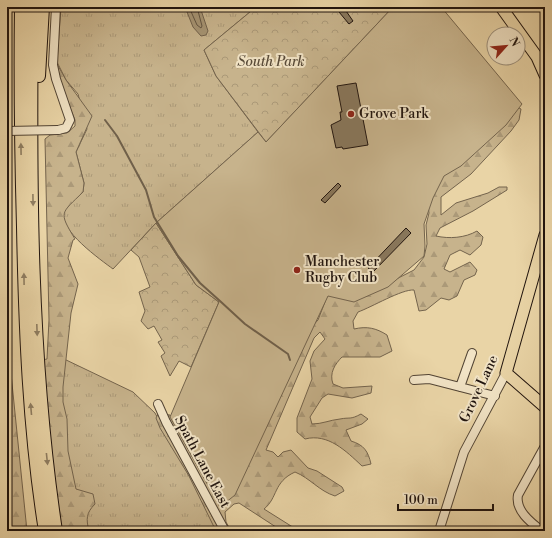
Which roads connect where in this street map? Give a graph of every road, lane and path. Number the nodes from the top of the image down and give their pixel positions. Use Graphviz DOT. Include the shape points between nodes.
graph roads {
  1 [pos="15,7"];
  2 [pos="21,7"];
  3 [pos="32,7"];
  4 [pos="43,7"];
  5 [pos="56,7"];
  6 [pos="501,7"];
  7 [pos="545,73"];
  8 [pos="20,87"];
  9 [pos="7,131"];
  10 [pos="32,172"];
  11 [pos="545,235"];
  12 [pos="472,353"];
  13 [pos="506,373"];
  14 [pos="414,380"];
  15 [pos="460,387"];
  16 [pos="495,396"];
  17 [pos="158,404"];
  18 [pos="545,408"];
  19 [pos="545,446"];
  20 [pos="538,530"];
  21 [pos="45,531"];
  22 [pos="56,531"];
  23 [pos="225,531"];
  24 [pos="439,531"];
  1 -- 8 [label="highway"];
  2 -- 8 [label="highway"];
  3 -- 10 [label="highway"];
  4 -- 10 [label="highway"];
  5 -- 9 [label="street, bridge" via="53,65 70,120 66,128 58,130"];
  6 -- 7 [label="main road" via="537,57"];
  21 -- 8 [label="highway, one-way" via="28,378"];
  10 -- 22 [label="highway, one-way" via="40,385"];
  11 -- 13 [label="main road, Grove Lane"];
  12 -- 15 [label="street"];
  13 -- 16 [label="street, Grove Lane"];
  13 -- 18 [label="main road"];
  14 -- 15 [label="street" via="429,379"];
  15 -- 16 [label="street"];
  16 -- 24 [label="street, Grove Lane" via="464,452"];
  17 -- 23 [label="street, Spath Lane East"];
  19 -- 20 [label="street" via="518,495 517,502 521,511"];
}
